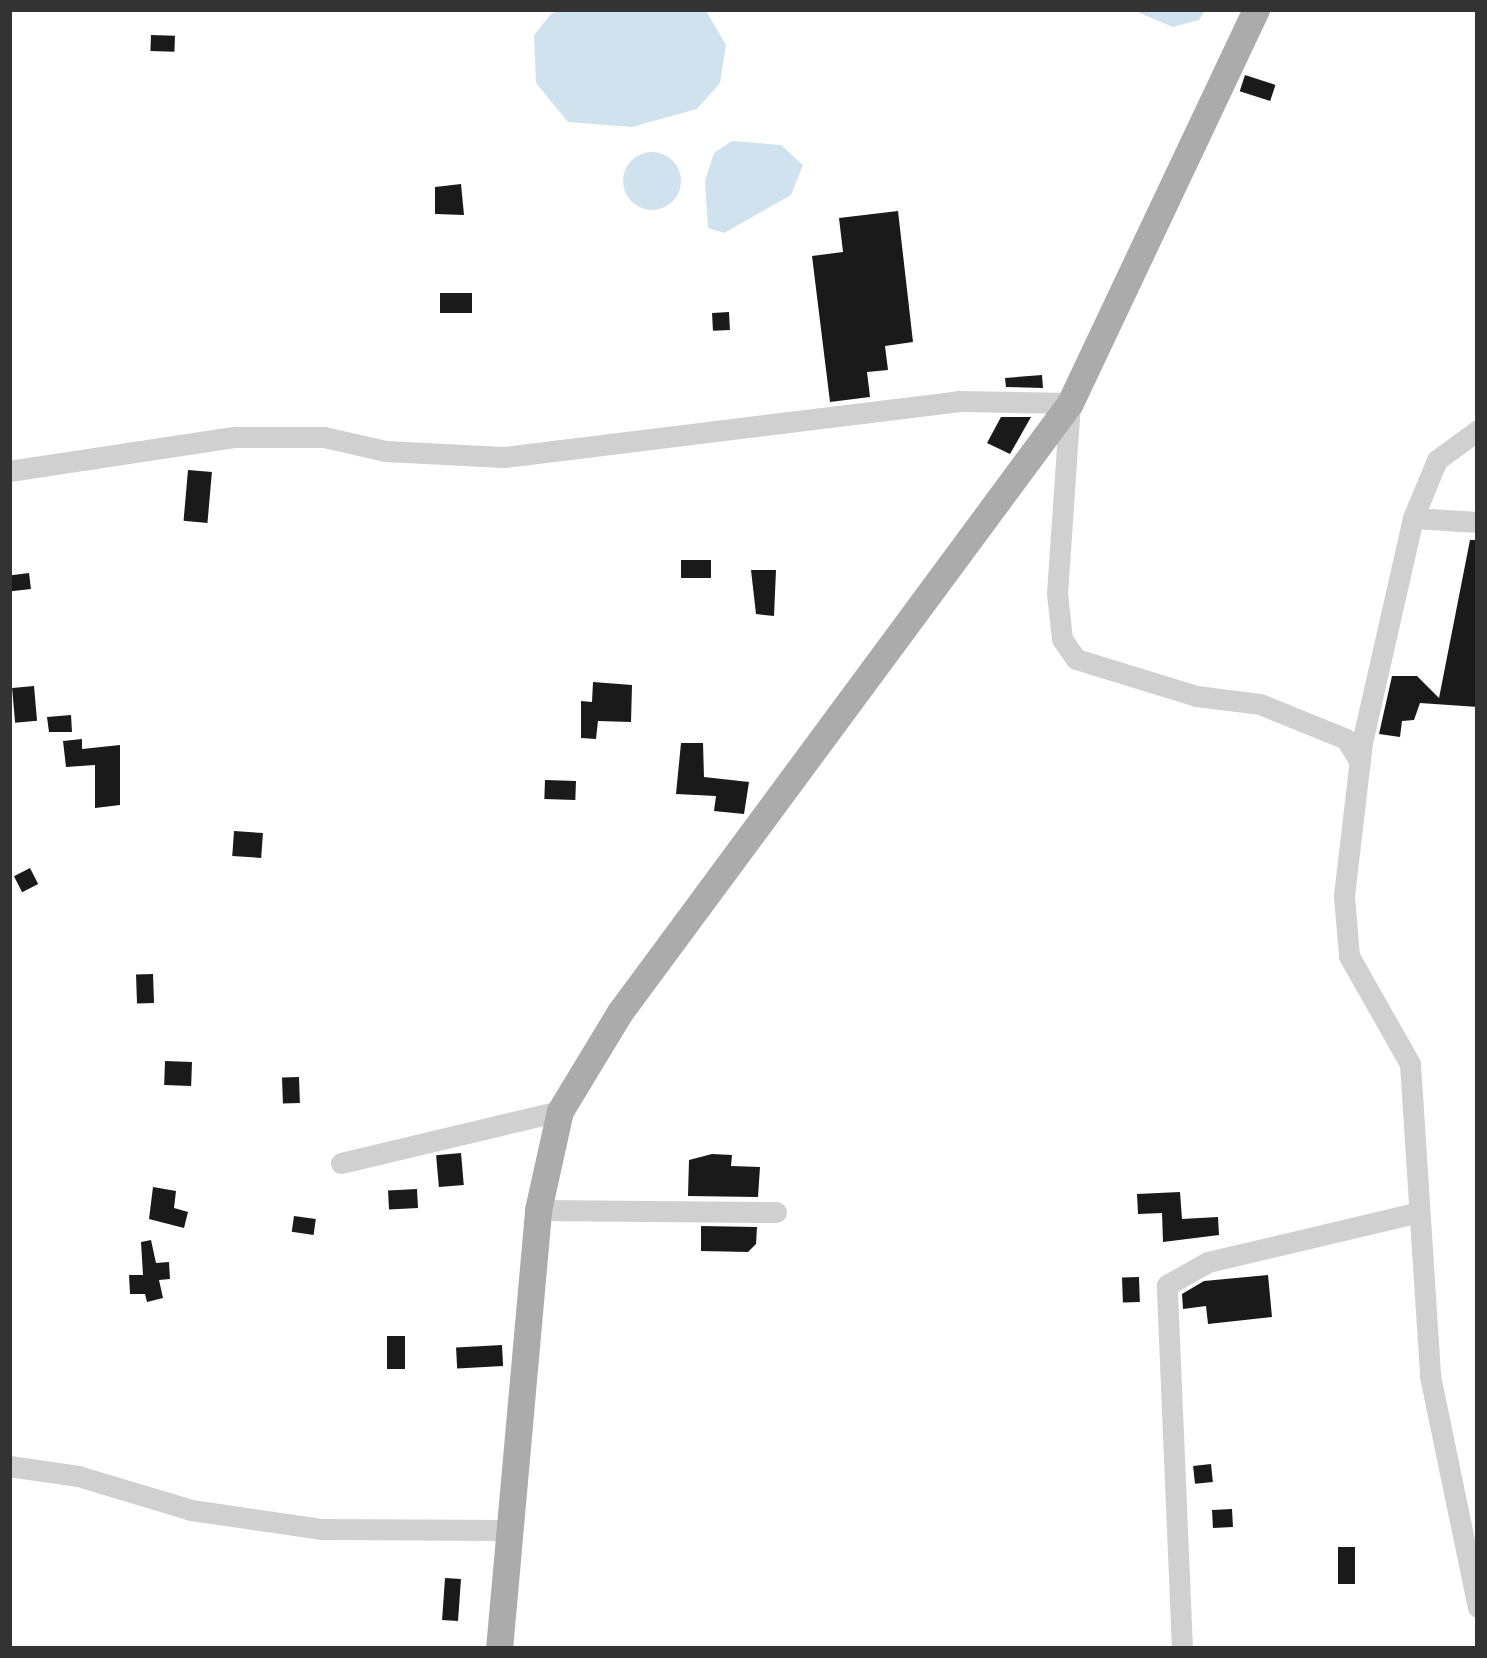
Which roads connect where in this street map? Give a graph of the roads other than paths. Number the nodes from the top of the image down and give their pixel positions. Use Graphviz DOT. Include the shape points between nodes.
graph roads {
  1 [pos="1256,9"];
  2 [pos="1070,403"];
  3 [pos="1478,430"];
  4 [pos="9,470"];
  5 [pos="1413,518"];
  6 [pos="1478,523"];
  7 [pos="1360,762"];
  8 [pos="560,1112"];
  9 [pos="341,1163"];
  10 [pos="538,1210"];
  11 [pos="776,1212"];
  12 [pos="1415,1214"];
  13 [pos="9,1466"];
  14 [pos="509,1530"];
  15 [pos="1478,1607"];
  16 [pos="499,1649"];
  17 [pos="1182,1649"];
  1 -- 2 [label="main road"];
  2 -- 4 [label="street" via="958,401 504,457 385,451 324,436 236,437"];
  2 -- 7 [label="street" via="1057,593 1062,639 1076,659 1196,696 1260,704 1346,739"];
  2 -- 8 [label="main road" via="634,993"];
  3 -- 5 [label="street" via="1437,460"];
  5 -- 6 [label="street"];
  5 -- 7 [label="street"];
  7 -- 12 [label="street" via="1344,896 1349,956 1410,1064"];
  8 -- 9 [label="street"];
  8 -- 10 [label="main road"];
  10 -- 11 [label="street"];
  10 -- 14 [label="main road"];
  12 -- 15 [label="street" via="1430,1376"];
  12 -- 17 [label="street" via="1208,1262 1167,1285"];
  13 -- 14 [label="street" via="78,1476 191,1510 321,1529"];
  14 -- 16 [label="main road"];
}
